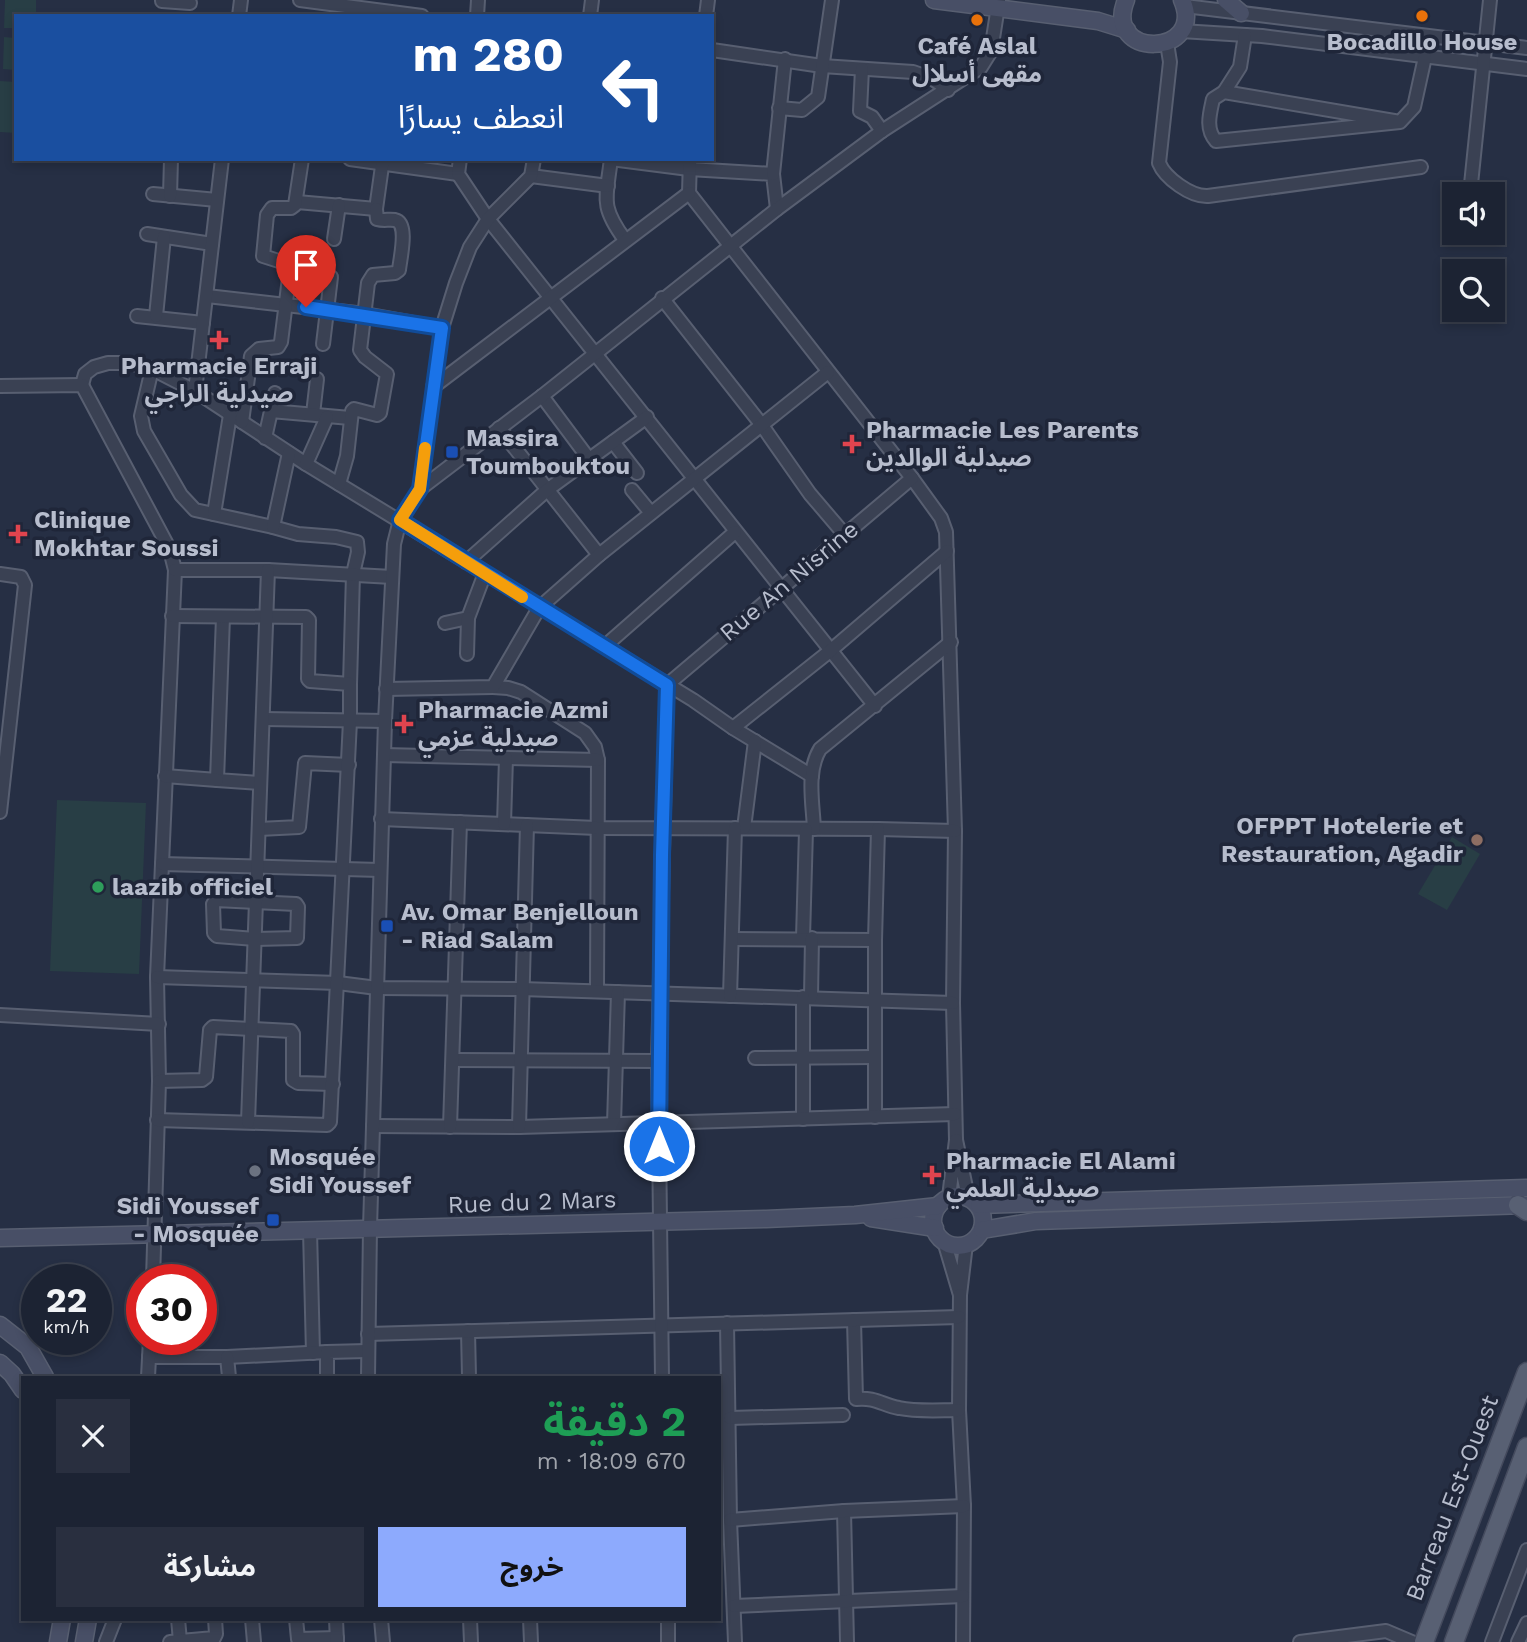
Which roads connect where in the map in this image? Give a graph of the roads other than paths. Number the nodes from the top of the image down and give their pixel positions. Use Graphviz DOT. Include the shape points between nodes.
graph roads {
  1 [pos="300,0"];
  2 [pos="832,0"];
  3 [pos="934,0"];
  4 [pos="1126,0"];
  5 [pos="1490,0"];
  6 [pos="162,1"];
  7 [pos="1183,3"];
  8 [pos="999,4"];
  9 [pos="190,6"];
  10 [pos="363,8"];
  11 [pos="1235,8"];
  12 [pos="323,9"];
  13 [pos="398,14"];
  14 [pos="1284,19"];
  15 [pos="1127,30"];
  16 [pos="1181,31"];
  17 [pos="1241,35"];
  18 [pos="1282,39"];
  19 [pos="1167,43"];
  20 [pos="1485,43"];
  21 [pos="1527,48"];
  22 [pos="714,50"];
  23 [pos="1425,57"];
  24 [pos="785,59"];
  25 [pos="1483,64"];
  26 [pos="822,66"];
  27 [pos="862,69"];
  28 [pos="1527,69"];
  29 [pos="948,90"];
  30 [pos="1224,92"];
  31 [pos="779,108"];
  32 [pos="1400,122"];
  33 [pos="882,131"];
  34 [pos="171,161"];
  35 [pos="222,161"];
  36 [pos="302,161"];
  37 [pos="382,161"];
  38 [pos="460,161"];
  39 [pos="534,161"];
  40 [pos="611,161"];
  41 [pos="643,161"];
  42 [pos="690,164"];
  43 [pos="1421,167"];
  44 [pos="458,174"];
  45 [pos="773,174"];
  46 [pos="531,176"];
  47 [pos="1471,182"];
  48 [pos="608,186"];
  49 [pos="689,193"];
  50 [pos="153,194"];
  51 [pos="170,196"];
  52 [pos="217,200"];
  53 [pos="297,202"];
  54 [pos="339,205"];
  55 [pos="777,208"];
  56 [pos="376,209"];
  57 [pos="488,219"];
  58 [pos="147,234"];
  59 [pos="164,237"];
  60 [pos="334,239"];
  61 [pos="625,240"];
  62 [pos="212,244"];
  63 [pos="731,246"];
  64 [pos="331,277"];
  65 [pos="207,296"];
  66 [pos="550,298"];
  67 [pos="662,298"];
  68 [pos="285,305"];
  69 [pos="327,310"];
  70 [pos="365,314"];
  71 [pos="137,316"];
  72 [pos="156,316"];
  73 [pos="203,323"];
  74 [pos="442,328"];
  75 [pos="323,344"];
  76 [pos="594,354"];
  77 [pos="152,369"];
  78 [pos="828,372"];
  79 [pos="317,379"];
  80 [pos="82,385"];
  81 [pos="0,386"];
  82 [pos="433,387"];
  83 [pos="195,391"];
  84 [pos="275,393"];
  85 [pos="542,396"];
  86 [pos="271,411"];
  87 [pos="313,414"];
  88 [pos="230,415"];
  89 [pos="647,416"];
  90 [pos="327,417"];
  91 [pos="350,418"];
  92 [pos="242,422"];
  93 [pos="761,424"];
  94 [pos="499,428"];
  95 [pos="265,438"];
  96 [pos="613,442"];
  97 [pos="289,453"];
  98 [pos="589,459"];
  99 [pos="306,464"];
  100 [pos="637,473"];
  101 [pos="694,478"];
  102 [pos="912,478"];
  103 [pos="339,484"];
  104 [pos="420,489"];
  105 [pos="632,490"];
  106 [pos="547,491"];
  107 [pos="652,513"];
  108 [pos="214,514"];
  109 [pos="400,520"];
  110 [pos="273,527"];
  111 [pos="735,532"];
  112 [pos="845,535"];
  113 [pos="947,551"];
  114 [pos="599,555"];
  115 [pos="466,562"];
  116 [pos="175,570"];
  117 [pos="268,570"];
  118 [pos="485,573"];
  119 [pos="0,574"];
  120 [pos="353,574"];
  121 [pos="392,576"];
  122 [pos="781,589"];
  123 [pos="539,608"];
  124 [pos="172,616"];
  125 [pos="223,617"];
  126 [pos="267,617"];
  127 [pos="468,618"];
  128 [pos="445,623"];
  129 [pos="950,642"];
  130 [pos="605,646"];
  131 [pos="830,651"];
  132 [pos="467,654"];
  133 [pos="350,684"];
  134 [pos="667,685"];
  135 [pos="493,687"];
  136 [pos="386,689"];
  137 [pos="875,706"];
  138 [pos="264,719"];
  139 [pos="350,721"];
  140 [pos="384,721"];
  141 [pos="733,728"];
  142 [pos="755,741"];
  143 [pos="384,755"];
  144 [pos="506,758"];
  145 [pos="598,760"];
  146 [pos="349,765"];
  147 [pos="165,776"];
  148 [pos="812,776"];
  149 [pos="217,780"];
  150 [pos="260,783"];
  151 [pos="0,813"];
  152 [pos="382,819"];
  153 [pos="460,822"];
  154 [pos="504,824"];
  155 [pos="527,825"];
  156 [pos="662,827"];
  157 [pos="597,828"];
  158 [pos="740,828"];
  159 [pos="259,829"];
  160 [pos="878,829"];
  161 [pos="810,830"];
  162 [pos="955,831"];
  163 [pos="162,864"];
  164 [pos="258,867"];
  165 [pos="344,868"];
  166 [pos="380,870"];
  167 [pos="257,902"];
  168 [pos="807,938"];
  169 [pos="255,939"];
  170 [pos="732,939"];
  171 [pos="875,940"];
  172 [pos="158,977"];
  173 [pos="254,982"];
  174 [pos="338,983"];
  175 [pos="377,988"];
  176 [pos="454,989"];
  177 [pos="521,989"];
  178 [pos="597,991"];
  179 [pos="618,992"];
  180 [pos="660,995"];
  181 [pos="730,996"];
  182 [pos="807,997"];
  183 [pos="874,1000"];
  184 [pos="953,1003"];
  185 [pos="0,1015"];
  186 [pos="159,1024"];
  187 [pos="251,1027"];
  188 [pos="875,1057"];
  189 [pos="755,1058"];
  190 [pos="801,1058"];
  191 [pos="453,1060"];
  192 [pos="520,1061"];
  193 [pos="658,1061"];
  194 [pos="616,1062"];
  195 [pos="159,1082"];
  196 [pos="333,1084"];
  197 [pos="955,1114"];
  198 [pos="875,1118"];
  199 [pos="803,1119"];
  200 [pos="157,1120"];
  201 [pos="658,1121"];
  202 [pos="248,1122"];
  203 [pos="614,1124"];
  204 [pos="373,1126"];
  205 [pos="450,1127"];
  206 [pos="519,1127"];
  207 [pos="956,1140"];
  208 [pos="1527,1188"];
  209 [pos="973,1201"];
  210 [pos="943,1202"];
  211 [pos="1524,1207"];
  212 [pos="855,1215"];
  213 [pos="661,1221"];
  214 [pos="369,1228"];
  215 [pos="310,1230"];
  216 [pos="982,1230"];
  217 [pos="156,1234"];
  218 [pos="939,1235"];
  219 [pos="0,1238"];
  220 [pos="966,1244"];
  221 [pos="154,1264"];
  222 [pos="960,1295"];
  223 [pos="959,1317"];
  224 [pos="854,1320"];
  225 [pos="662,1324"];
  226 [pos="727,1324"];
  227 [pos="0,1325"];
  228 [pos="468,1331"];
  229 [pos="368,1334"];
  230 [pos="367,1351"];
  231 [pos="327,1352"];
  232 [pos="313,1353"];
  233 [pos="149,1357"];
  234 [pos="227,1357"];
  235 [pos="0,1363"];
  236 [pos="1527,1372"];
  237 [pos="44,1376"];
  238 [pos="148,1376"];
  239 [pos="229,1376"];
  240 [pos="327,1376"];
  241 [pos="368,1376"];
  242 [pos="468,1376"];
  243 [pos="662,1376"];
  244 [pos="21,1387"];
  245 [pos="959,1410"];
  246 [pos="842,1415"];
  247 [pos="730,1418"];
  248 [pos="1527,1447"];
  249 [pos="964,1506"];
  250 [pos="844,1511"];
  251 [pos="730,1520"];
  252 [pos="1526,1556"];
  253 [pos="963,1595"];
  254 [pos="847,1602"];
  255 [pos="734,1606"];
  256 [pos="62,1621"];
  257 [pos="88,1621"];
  258 [pos="114,1621"];
  259 [pos="178,1621"];
  260 [pos="215,1621"];
  261 [pos="252,1621"];
  262 [pos="296,1621"];
  263 [pos="335,1621"];
  264 [pos="381,1621"];
  265 [pos="470,1621"];
  266 [pos="530,1621"];
  267 [pos="668,1621"];
  268 [pos="1527,1623"];
  269 [pos="337,1640"];
  270 [pos="180,1641"];
  271 [pos="58,1642"];
  272 [pos="85,1642"];
  273 [pos="106,1642"];
  274 [pos="170,1642"];
  275 [pos="254,1642"];
  276 [pos="383,1642"];
  277 [pos="471,1642"];
  278 [pos="531,1642"];
  279 [pos="668,1642"];
  280 [pos="736,1642"];
  281 [pos="848,1642"];
  282 [pos="963,1642"];
  283 [pos="1300,1642"];
  284 [pos="1412,1642"];
  285 [pos="1424,1642"];
  286 [pos="1454,1642"];
  287 [pos="1492,1642"];
  288 [pos="1518,1642"];
  1 -- 12 [label="street"];
  2 -- 26 [label="street"];
  3 -- 8 [label="street"];
  4 -- 15 [label="street" via="1123,18"];
  5 -- 20 [label="street"];
  6 -- 9 [label="street"];
  7 -- 11 [label="street"];
  7 -- 16 [label="street" via="1186,15"];
  8 -- 15 [label="street"];
  8 -- 29 [label="street" via="986,61"];
  10 -- 12 [label="street"];
  10 -- 13 [label="street"];
  11 -- 14 [label="street"];
  11 -- 17 [label="street"];
  14 -- 18 [label="street"];
  14 -- 20 [label="street"];
  15 -- 19 [label="street" via="1140,43"];
  16 -- 17 [label="street"];
  16 -- 19 [label="street"];
  17 -- 18 [label="street"];
  17 -- 30 [label="street" via="1240,67"];
  18 -- 23 [label="street"];
  19 -- 43 [label="street" via="1170,62 1159,163 1166,174 1196,195"];
  20 -- 21 [label="street"];
  20 -- 25 [label="street"];
  22 -- 24 [label="street"];
  23 -- 25 [label="street"];
  23 -- 32 [label="street" via="1414,107"];
  24 -- 26 [label="street"];
  24 -- 31 [label="street"];
  25 -- 28 [label="street"];
  25 -- 47 [label="street"];
  26 -- 27 [label="street"];
  26 -- 31 [label="street" via="815,101 802,110"];
  27 -- 29 [label="street" via="921,74"];
  27 -- 33 [label="street" via="860,111 872,117"];
  29 -- 33 [label="street"];
  30 -- 32 [label="street"];
  30 -- 32 [label="street" via="1213,99 1209,121 1210,135 1216,141"];
  31 -- 45 [label="street"];
  33 -- 55 [label="street"];
  34 -- 51 [label="street"];
  35 -- 52 [label="street"];
  36 -- 53 [label="street"];
  37 -- 44 [label="street"];
  37 -- 56 [label="street"];
  38 -- 44 [label="street"];
  39 -- 46 [label="street"];
  40 -- 48 [label="street"];
  41 -- 42 [label="street"];
  42 -- 45 [label="street"];
  42 -- 49 [label="street"];
  44 -- 57 [label="street"];
  45 -- 55 [label="street"];
  46 -- 48 [label="street"];
  46 -- 57 [label="street"];
  48 -- 61 [label="street" via="608,215"];
  49 -- 61 [label="street"];
  49 -- 63 [label="street"];
  50 -- 51 [label="street"];
  51 -- 52 [label="street"];
  52 -- 62 [label="street"];
  53 -- 54 [label="street"];
  53 -- 68 [label="street" via="291,208 272,208 267,215 263,255 285,263 290,270"];
  54 -- 56 [label="street"];
  54 -- 60 [label="street"];
  55 -- 63 [label="street"];
  56 -- 70 [label="street" via="377,219 396,220 404,231 399,270 370,277"];
  57 -- 66 [label="street"];
  57 -- 74 [label="street" via="470,247"];
  58 -- 59 [label="street"];
  59 -- 62 [label="street"];
  59 -- 72 [label="street"];
  61 -- 66 [label="street"];
  62 -- 65 [label="street"];
  63 -- 67 [label="street"];
  63 -- 78 [label="street"];
  64 -- 69 [label="street"];
  65 -- 68 [label="street"];
  65 -- 73 [label="street"];
  66 -- 76 [label="street"];
  66 -- 82 [label="street"];
  67 -- 76 [label="street"];
  67 -- 93 [label="street"];
  68 -- 69 [label="street"];
  68 -- 92 [label="street" via="280,345 259,349 251,356"];
  69 -- 70 [label="street"];
  69 -- 75 [label="street"];
  70 -- 74 [label="street"];
  70 -- 91 [label="street" via="361,353 387,374 380,413 354,409"];
  71 -- 72 [label="street"];
  72 -- 73 [label="street"];
  73 -- 83 [label="street"];
  74 -- 82 [label="street"];
  76 -- 85 [label="street"];
  76 -- 89 [label="street"];
  77 -- 80 [label="street" via="108,363 85,374"];
  77 -- 83 [label="street"];
  77 -- 108 [label="street" via="141,416 144,432 187,503"];
  78 -- 93 [label="street"];
  78 -- 102 [label="street"];
  79 -- 87 [label="street"];
  80 -- 81 [label="street"];
  80 -- 116 [label="street" via="170,550"];
  82 -- 104 [label="street"];
  83 -- 88 [label="street"];
  84 -- 86 [label="street"];
  85 -- 94 [label="street"];
  85 -- 98 [label="street"];
  86 -- 87 [label="street"];
  86 -- 95 [label="street"];
  87 -- 90 [label="street"];
  88 -- 92 [label="street"];
  88 -- 108 [label="street"];
  89 -- 96 [label="street"];
  89 -- 101 [label="street"];
  90 -- 91 [label="street"];
  90 -- 99 [label="street"];
  91 -- 103 [label="street"];
  92 -- 95 [label="street"];
  93 -- 101 [label="street"];
  93 -- 112 [label="street"];
  94 -- 104 [label="street"];
  94 -- 106 [label="street"];
  95 -- 97 [label="street"];
  96 -- 98 [label="street"];
  96 -- 100 [label="street"];
  97 -- 99 [label="street"];
  97 -- 110 [label="street"];
  98 -- 106 [label="street"];
  99 -- 103 [label="street"];
  101 -- 107 [label="street"];
  101 -- 111 [label="street"];
  102 -- 112 [label="street, Rue An Nisrine"];
  102 -- 113 [label="street" via="941,519"];
  103 -- 109 [label="street"];
  104 -- 109 [label="street"];
  105 -- 107 [label="street"];
  106 -- 114 [label="street"];
  106 -- 115 [label="street"];
  107 -- 114 [label="street"];
  108 -- 110 [label="street"];
  109 -- 115 [label="street"];
  109 -- 121 [label="street"];
  110 -- 120 [label="street" via="353,540 359,546"];
  111 -- 122 [label="street"];
  111 -- 130 [label="street"];
  112 -- 122 [label="street, Rue An Nisrine"];
  113 -- 129 [label="street"];
  113 -- 131 [label="street"];
  114 -- 123 [label="street"];
  115 -- 118 [label="street"];
  116 -- 117 [label="street"];
  116 -- 124 [label="street"];
  117 -- 120 [label="street"];
  117 -- 126 [label="street"];
  118 -- 123 [label="street"];
  118 -- 127 [label="street"];
  119 -- 151 [label="street" via="20,577 25,585"];
  120 -- 121 [label="street"];
  120 -- 133 [label="street"];
  121 -- 136 [label="street"];
  122 -- 131 [label="street"];
  122 -- 134 [label="street, Rue An Nisrine"];
  123 -- 130 [label="street"];
  123 -- 135 [label="street"];
  124 -- 125 [label="street"];
  124 -- 147 [label="street"];
  125 -- 126 [label="street"];
  125 -- 149 [label="street"];
  126 -- 133 [label="street" via="307,618 308,679"];
  126 -- 138 [label="street"];
  127 -- 128 [label="street"];
  127 -- 132 [label="street"];
  129 -- 137 [label="street"];
  129 -- 162 [label="street"];
  130 -- 134 [label="street"];
  131 -- 137 [label="street"];
  131 -- 141 [label="street"];
  133 -- 139 [label="street"];
  134 -- 141 [label="street"];
  134 -- 156 [label="street"];
  135 -- 136 [label="street"];
  135 -- 145 [label="street" via="522,692 585,733"];
  136 -- 140 [label="street"];
  137 -- 148 [label="street" via="826,743 816,757"];
  138 -- 139 [label="street"];
  138 -- 150 [label="street"];
  139 -- 140 [label="street"];
  139 -- 146 [label="street"];
  140 -- 143 [label="street"];
  141 -- 142 [label="street"];
  142 -- 148 [label="street"];
  142 -- 158 [label="street"];
  143 -- 144 [label="street"];
  143 -- 152 [label="street"];
  144 -- 145 [label="street"];
  144 -- 154 [label="street"];
  145 -- 157 [label="street"];
  146 -- 159 [label="street" via="305,763 299,827"];
  146 -- 165 [label="street"];
  147 -- 149 [label="street"];
  147 -- 163 [label="street"];
  148 -- 161 [label="street"];
  149 -- 150 [label="street"];
  150 -- 159 [label="street"];
  152 -- 153 [label="street"];
  152 -- 166 [label="street"];
  153 -- 154 [label="street"];
  153 -- 176 [label="street"];
  154 -- 155 [label="street"];
  155 -- 157 [label="street"];
  155 -- 177 [label="street"];
  156 -- 157 [label="street"];
  156 -- 158 [label="street"];
  156 -- 180 [label="street"];
  157 -- 178 [label="street"];
  158 -- 161 [label="street"];
  158 -- 170 [label="street"];
  159 -- 164 [label="street"];
  160 -- 161 [label="street"];
  160 -- 162 [label="street"];
  160 -- 171 [label="street"];
  161 -- 168 [label="street"];
  162 -- 184 [label="street"];
  163 -- 164 [label="street"];
  163 -- 172 [label="street"];
  164 -- 165 [label="street"];
  164 -- 167 [label="street"];
  165 -- 166 [label="street"];
  165 -- 174 [label="street"];
  166 -- 175 [label="street"];
  167 -- 169 [label="street"];
  167 -- 169 [label="street" via="299,907 296,939"];
  167 -- 169 [label="street" via="216,900 213,904 215,935"];
  168 -- 170 [label="street"];
  168 -- 171 [label="street"];
  168 -- 182 [label="street"];
  169 -- 173 [label="street"];
  170 -- 181 [label="street"];
  171 -- 183 [label="street"];
  172 -- 173 [label="street"];
  172 -- 186 [label="street"];
  173 -- 174 [label="street"];
  173 -- 187 [label="street"];
  174 -- 175 [label="street"];
  174 -- 196 [label="street"];
  175 -- 176 [label="street"];
  175 -- 204 [label="street"];
  176 -- 177 [label="street"];
  176 -- 191 [label="street"];
  177 -- 178 [label="street"];
  177 -- 192 [label="street"];
  178 -- 179 [label="street"];
  179 -- 180 [label="street"];
  179 -- 194 [label="street"];
  180 -- 181 [label="street"];
  180 -- 193 [label="street"];
  181 -- 182 [label="street"];
  182 -- 183 [label="street"];
  182 -- 190 [label="street"];
  183 -- 184 [label="street"];
  183 -- 188 [label="street"];
  184 -- 197 [label="street"];
  185 -- 186 [label="street"];
  186 -- 195 [label="street"];
  187 -- 195 [label="street" via="211,1027 206,1077"];
  187 -- 196 [label="street" via="292,1032 293,1080"];
  187 -- 202 [label="street"];
  188 -- 190 [label="street"];
  188 -- 198 [label="street"];
  189 -- 190 [label="street"];
  190 -- 199 [label="street"];
  191 -- 192 [label="street"];
  191 -- 205 [label="street"];
  192 -- 194 [label="street"];
  192 -- 206 [label="street"];
  193 -- 194 [label="street"];
  193 -- 201 [label="street"];
  194 -- 203 [label="street"];
  195 -- 200 [label="street"];
  196 -- 202 [label="street" via="327,1125"];
  197 -- 198 [label="street"];
  197 -- 207 [label="street"];
  198 -- 199 [label="street"];
  199 -- 201 [label="street"];
  200 -- 202 [label="street"];
  200 -- 217 [label="street"];
  201 -- 203 [label="street"];
  201 -- 213 [label="street"];
  203 -- 206 [label="street"];
  204 -- 205 [label="street"];
  204 -- 214 [label="street"];
  205 -- 206 [label="street"];
  207 -- 209 [label="street"];
  207 -- 210 [label="street"];
  208 -- 209 [label="street"];
  209 -- 210 [label="street" via="958,1195"];
  209 -- 216 [label="street" via="982,1213"];
  210 -- 212 [label="street, Rue du 2 Mars"];
  210 -- 218 [label="street" via="933,1217"];
  211 -- 216 [label="street" via="1036,1221"];
  212 -- 213 [label="street, Rue du 2 Mars"];
  212 -- 218 [label="street, Rue du 2 Mars"];
  213 -- 214 [label="street, Rue du 2 Mars"];
  213 -- 225 [label="street"];
  214 -- 215 [label="street, Rue du 2 Mars"];
  214 -- 229 [label="street"];
  215 -- 217 [label="street, Rue du 2 Mars"];
  215 -- 232 [label="street"];
  216 -- 220 [label="street"];
  217 -- 219 [label="street, Rue du 2 Mars"];
  217 -- 221 [label="street"];
  218 -- 220 [label="street" via="956,1245"];
  218 -- 222 [label="street"];
  220 -- 222 [label="street"];
  222 -- 223 [label="street"];
  223 -- 224 [label="street"];
  223 -- 245 [label="street"];
  224 -- 226 [label="street"];
  224 -- 245 [label="street" via="856,1399 882,1401 897,1408"];
  225 -- 226 [label="street"];
  225 -- 228 [label="street"];
  225 -- 243 [label="street"];
  226 -- 247 [label="street"];
  227 -- 237 [label="street" via="28,1347"];
  228 -- 229 [label="street"];
  228 -- 242 [label="street"];
  229 -- 230 [label="street"];
  230 -- 231 [label="street"];
  230 -- 241 [label="street"];
  231 -- 232 [label="street"];
  231 -- 240 [label="street"];
  232 -- 234 [label="street"];
  233 -- 234 [label="street"];
  233 -- 238 [label="street"];
  234 -- 239 [label="street"];
  235 -- 244 [label="street"];
  236 -- 285 [label="main road, Barreau Est-Ouest"];
  245 -- 249 [label="street"];
  246 -- 247 [label="street"];
  247 -- 251 [label="street"];
  248 -- 286 [label="main road, Barreau Est-Ouest"];
  249 -- 250 [label="street"];
  249 -- 253 [label="street"];
  250 -- 251 [label="street"];
  250 -- 254 [label="street"];
  251 -- 255 [label="street"];
  252 -- 287 [label="street"];
  253 -- 254 [label="street"];
  253 -- 282 [label="street"];
  254 -- 255 [label="street"];
  254 -- 281 [label="street"];
  255 -- 280 [label="street"];
  256 -- 271 [label="street"];
  257 -- 272 [label="street"];
  258 -- 273 [label="street"];
  259 -- 270 [label="street"];
  260 -- 270 [label="street" via="214,1638"];
  261 -- 275 [label="street"];
  262 -- 269 [label="street" via="299,1639"];
  263 -- 269 [label="street"];
  264 -- 276 [label="street"];
  265 -- 277 [label="street"];
  266 -- 278 [label="street"];
  267 -- 279 [label="street"];
  268 -- 288 [label="street"];
  270 -- 274 [label="street"];
  283 -- 284 [label="street" via="1386,1631"];
}
